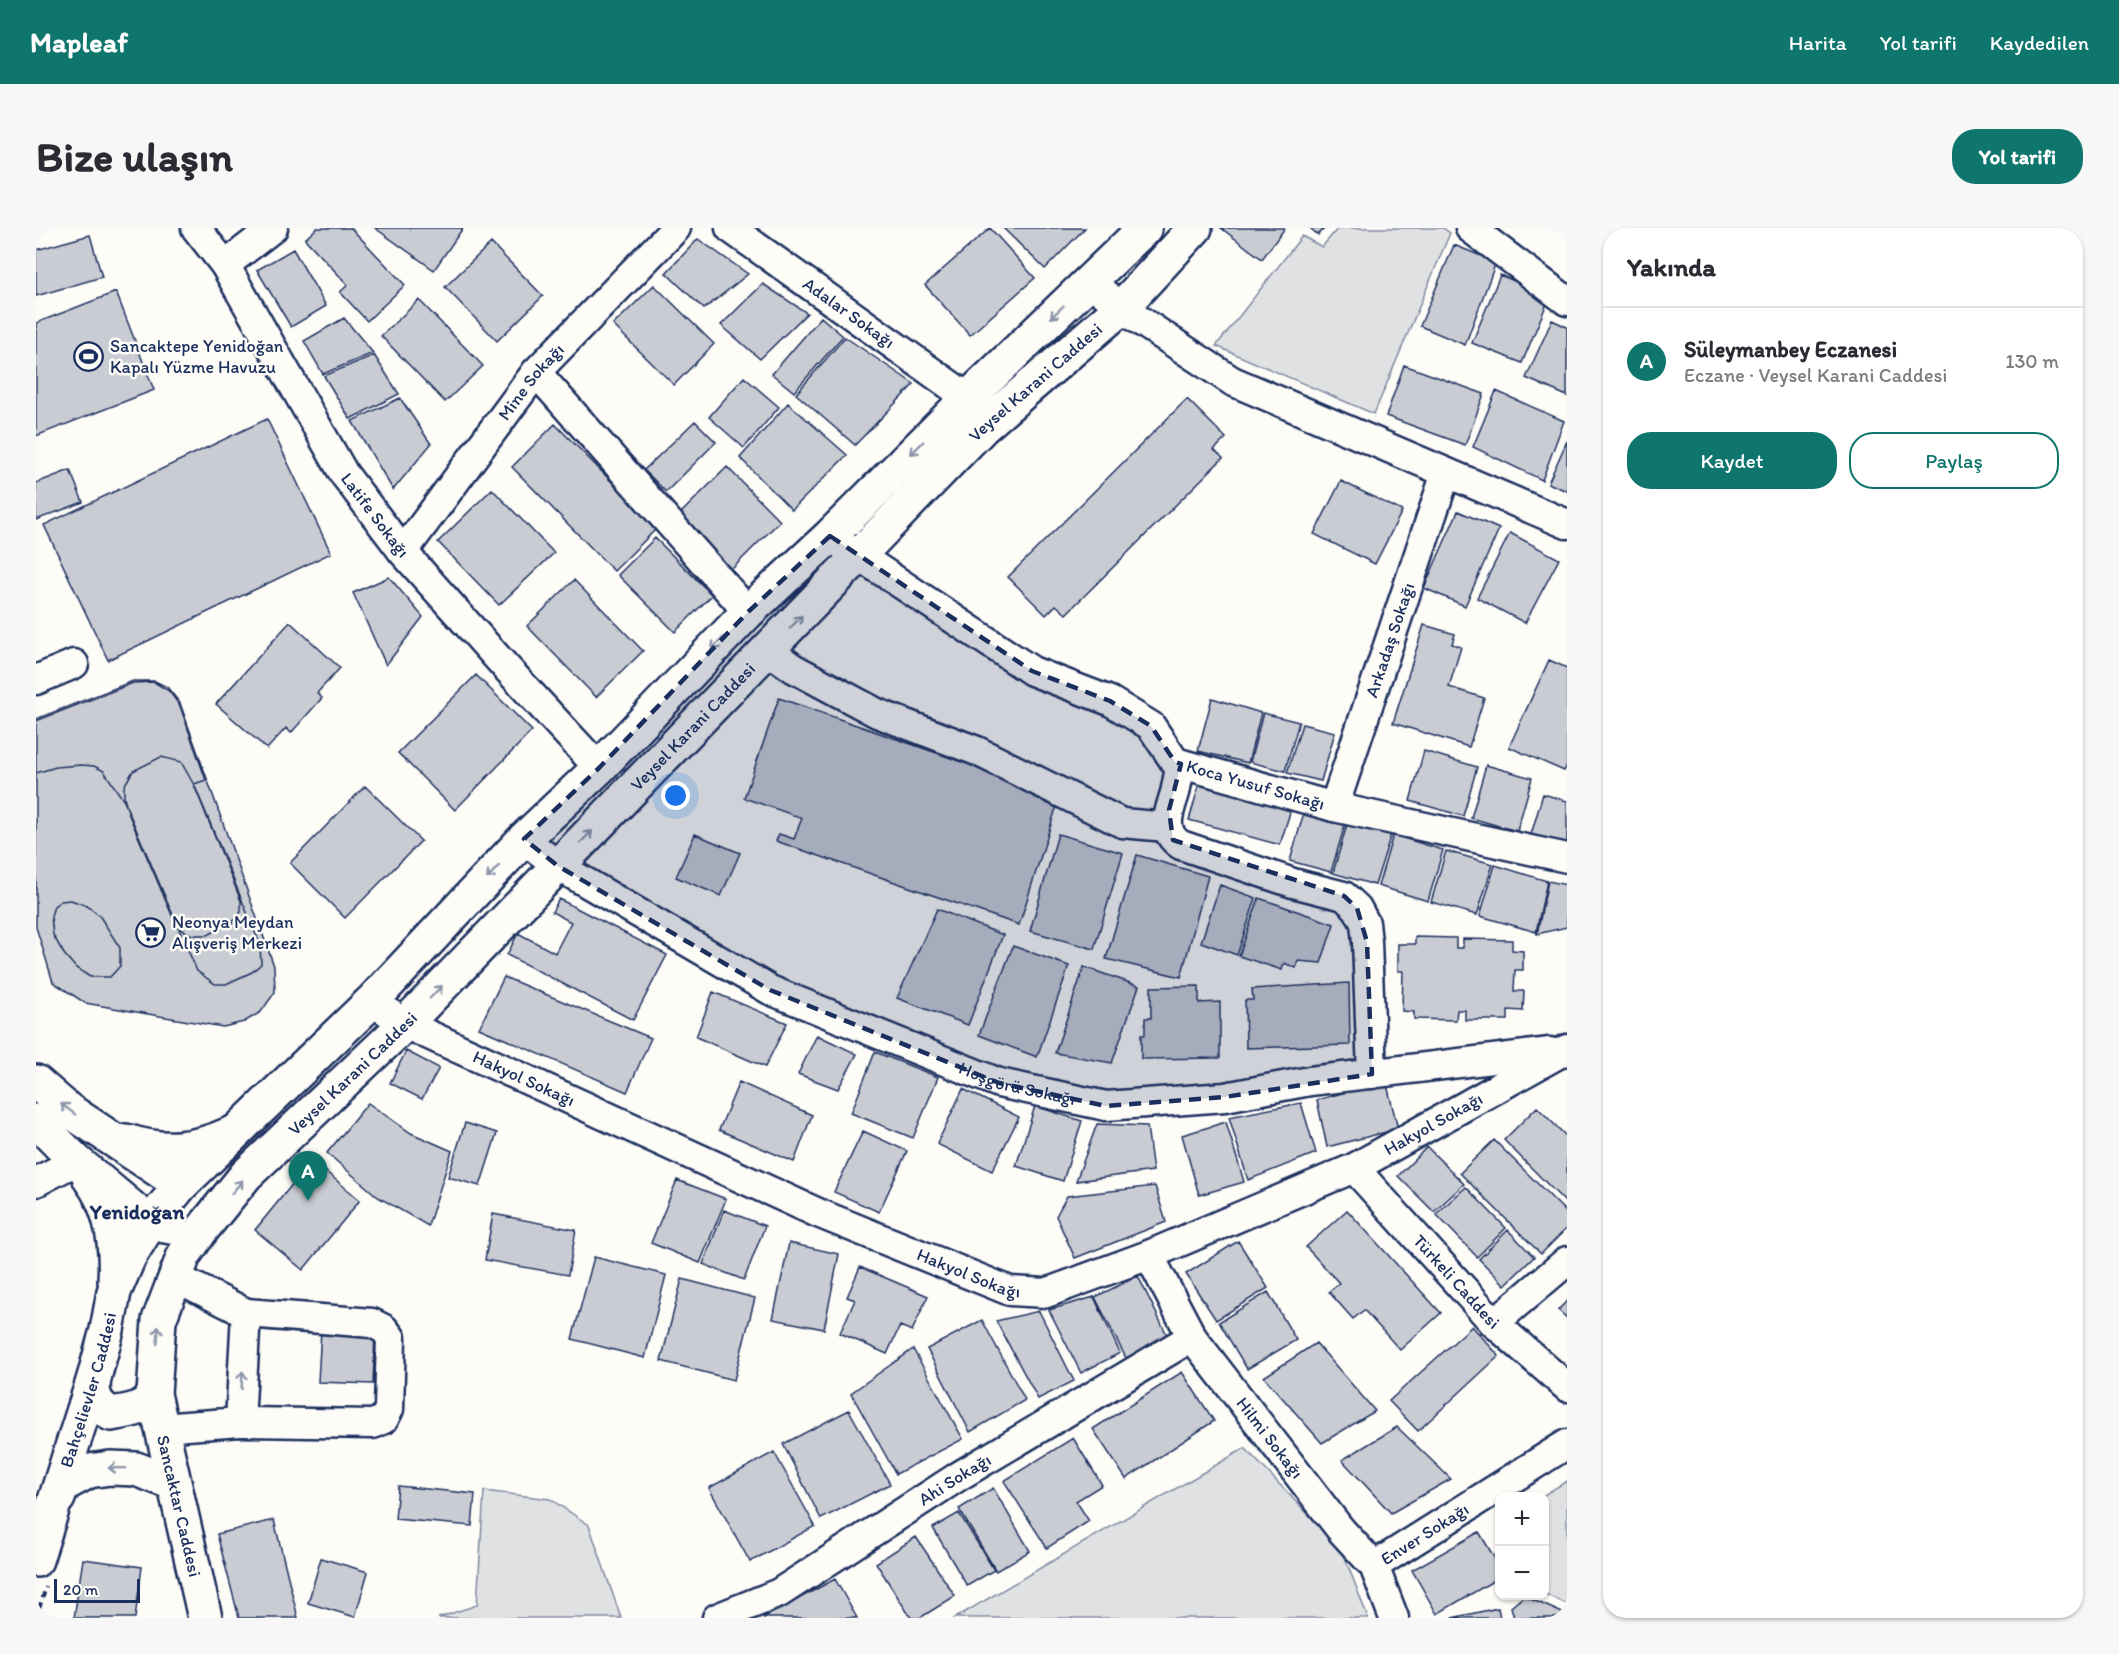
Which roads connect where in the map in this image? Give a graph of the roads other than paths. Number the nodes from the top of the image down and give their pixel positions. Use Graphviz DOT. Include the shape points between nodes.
graph roads {
  1 [pos="196,228"];
  2 [pos="273,228"];
  3 [pos="676,228"];
  4 [pos="730,228"];
  5 [pos="1145,228"];
  6 [pos="1195,228"];
  7 [pos="1470,228"];
  8 [pos="225,265"];
  9 [pos="1090,281"];
  10 [pos="1567,301"];
  11 [pos="1121,308"];
  12 [pos="536,372"];
  13 [pos="968,398"];
  14 [pos="1446,473"];
  15 [pos="1567,524"];
  16 [pos="830,536"];
  17 [pos="403,552"];
  18 [pos="858,557"];
  19 [pos="748,612"];
  20 [pos="768,650"];
  21 [pos="74,664"];
  22 [pos="36,680"];
  23 [pos="1181,764"];
  24 [pos="599,768"];
  25 [pos="1334,807"];
  26 [pos="1167,827"];
  27 [pos="524,839"];
  28 [pos="1567,858"];
  29 [pos="558,866"];
  30 [pos="372,1001"];
  31 [pos="405,1024"];
  32 [pos="1566,1050"];
  33 [pos="1372,1074"];
  34 [pos="36,1082"];
  35 [pos="36,1121"];
  36 [pos="240,1129"];
  37 [pos="103,1133"];
  38 [pos="76,1161"];
  39 [pos="1354,1168"];
  40 [pos="36,1182"];
  41 [pos="181,1185"];
  42 [pos="150,1223"];
  43 [pos="200,1232"];
  44 [pos="1149,1255"];
  45 [pos="1567,1262"];
  46 [pos="175,1277"];
  47 [pos="114,1292"];
  48 [pos="246,1313"];
  49 [pos="1494,1323"];
  50 [pos="1191,1337"];
  51 [pos="94,1378"];
  52 [pos="1567,1387"];
  53 [pos="154,1394"];
  54 [pos="240,1422"];
  55 [pos="160,1428"];
  56 [pos="1567,1444"];
  57 [pos="173,1483"];
  58 [pos="54,1507"];
  59 [pos="36,1560"];
  60 [pos="1374,1566"];
  61 [pos="205,1618"];
  62 [pos="717,1618"];
  63 [pos="1394,1618"];
  1 -- 8 [label="street, Latife Sokağı"];
  2 -- 8 [label="street"];
  3 -- 12 [label="street, Mine Sokağı"];
  4 -- 13 [label="street, Adalar Sokağı"];
  5 -- 9 [label="main road, Veysel Karani Caddesi"];
  6 -- 11 [label="main road, Veysel Karani Caddesi"];
  7 -- 10 [label="street"];
  8 -- 17 [label="street, Latife Sokağı" via="344,474"];
  9 -- 11 [label="street"];
  9 -- 13 [label="main road, Veysel Karani Caddesi, one-way"];
  11 -- 14 [label="street" via="1232,381"];
  11 -- 18 [label="main road, Veysel Karani Caddesi" via="983,427"];
  12 -- 17 [label="street, Mine Sokağı"];
  12 -- 19 [label="street"];
  13 -- 16 [label="main road, Veysel Karani Caddesi, one-way"];
  14 -- 15 [label="street"];
  14 -- 25 [label="street, Arkadaş Sokağı"];
  16 -- 18 [label="street, Koca Yusuf Sokağı"];
  16 -- 19 [label="main road, Veysel Karani Caddesi"];
  17 -- 24 [label="street, Latife Sokağı"];
  20 -- 18 [label="main road, Veysel Karani Caddesi, one-way"];
  18 -- 23 [label="street, Koca Yusuf Sokağı" via="1032,670 1110,702 1151,726 1174,762"];
  19 -- 24 [label="main road, Veysel Karani Caddesi, one-way"];
  20 -- 26 [label="street" via="793,668 877,713 977,751 1122,823"];
  29 -- 20 [label="main road, Veysel Karani Caddesi, one-way"];
  21 -- 22 [label="street"];
  23 -- 25 [label="street, Koca Yusuf Sokağı"];
  23 -- 26 [label="street"];
  24 -- 27 [label="main road, Veysel Karani Caddesi"];
  25 -- 28 [label="street, Koca Yusuf Sokağı"];
  26 -- 33 [label="street" via="1173,840 1181,845 1344,896 1357,908 1365,923 1367,942"];
  27 -- 29 [label="street, Hoşgörü Sokağı"];
  27 -- 30 [label="main road, Veysel Karani Caddesi, one-way"];
  31 -- 29 [label="main road, Veysel Karani Caddesi, one-way"];
  29 -- 33 [label="street, Hoşgörü Sokağı" via="770,990 999,1083 1106,1106 1225,1097"];
  30 -- 31 [label="street, Hakyol Sokağı"];
  30 -- 36 [label="main road, Veysel Karani Caddesi"];
  43 -- 31 [label="main road, Veysel Karani Caddesi, one-way" via="246,1175"];
  31 -- 44 [label="street, Hakyol Sokağı" via="818,1213 1010,1291 1046,1293"];
  32 -- 33 [label="street, Hoşgörü Sokağı"];
  32 -- 39 [label="street, Hakyol Sokağı"];
  37 -- 34 [label="main road, one-way"];
  35 -- 38 [label="main road"];
  36 -- 37 [label="main road" via="209,1143 160,1149"];
  36 -- 41 [label="main road, Veysel Karani Caddesi"];
  37 -- 41 [label="main road"];
  38 -- 40 [label="street"];
  38 -- 42 [label="main road"];
  38 -- 47 [label="main road" via="96,1188 113,1231"];
  39 -- 44 [label="street, Hakyol Sokağı"];
  39 -- 49 [label="street, Türkeli Caddesi"];
  41 -- 42 [label="main road, Bahçelievler Caddesi"];
  41 -- 43 [label="main road"];
  42 -- 43 [label="main road"];
  42 -- 47 [label="main road, Bahçelievler Caddesi"];
  43 -- 46 [label="main road"];
  44 -- 50 [label="street, Hilmi Sokağı"];
  45 -- 49 [label="street"];
  46 -- 48 [label="street"];
  53 -- 46 [label="main road, one-way" via="159,1320"];
  47 -- 51 [label="main road, Bahçelievler Caddesi"];
  54 -- 48 [label="street, one-way"];
  48 -- 54 [label="street" via="372,1323 384,1329 391,1338 389,1410 384,1419 373,1424"];
  49 -- 52 [label="street, Türkeli Caddesi"];
  50 -- 60 [label="street, Hilmi Sokağı" via="1341,1530"];
  50 -- 62 [label="street, Ahi Sokağı" via="959,1476 779,1593"];
  51 -- 53 [label="main road" via="92,1390 96,1401 111,1414 139,1408"];
  51 -- 58 [label="main road, Bahçelievler Caddesi"];
  53 -- 55 [label="main road, Sancaktar Caddesi"];
  54 -- 55 [label="street"];
  55 -- 57 [label="main road, Sancaktar Caddesi"];
  56 -- 60 [label="street, Enver Sokağı"];
  57 -- 58 [label="main road, one-way" via="136,1469 89,1471 63,1485"];
  57 -- 61 [label="main road, Sancaktar Caddesi"];
  58 -- 59 [label="main road, Bahçelievler Caddesi"];
  60 -- 63 [label="street, Hilmi Sokağı"];
}
